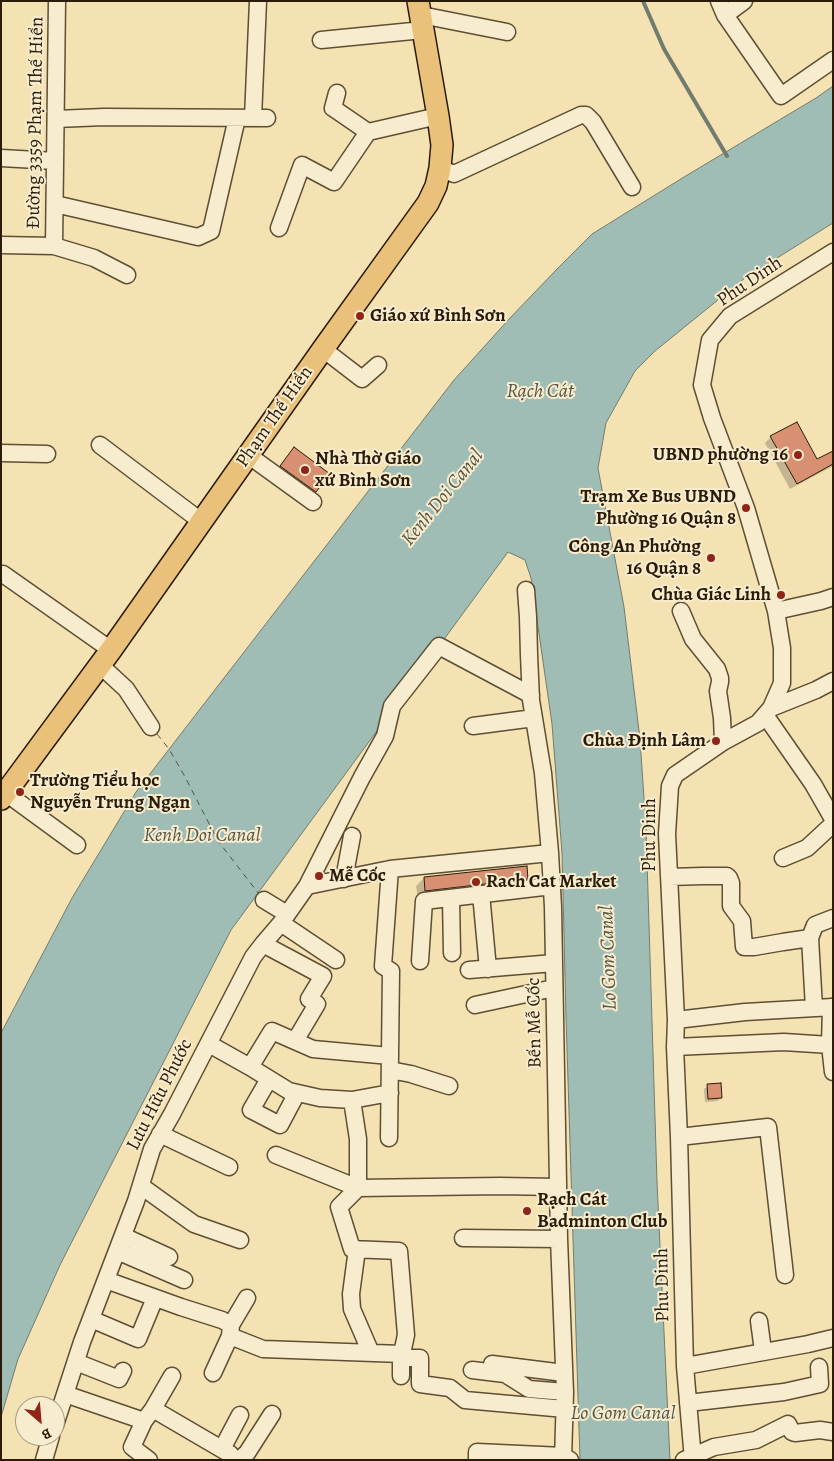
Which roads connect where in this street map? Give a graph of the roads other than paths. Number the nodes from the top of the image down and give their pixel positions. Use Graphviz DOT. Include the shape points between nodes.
graph roads {
  1 [pos="57,1"];
  2 [pos="258,1"];
  3 [pos="744,1"];
  4 [pos="722,8"];
  5 [pos="421,16"];
  6 [pos="507,32"];
  7 [pos="321,40"];
  8 [pos="833,60"];
  9 [pos="337,93"];
  10 [pos="438,116"];
  11 [pos="253,118"];
  12 [pos="56,119"];
  13 [pos="368,132"];
  14 [pos="1,158"];
  15 [pos="55,161"];
  16 [pos="440,168"];
  17 [pos="632,187"];
  18 [pos="55,204"];
  19 [pos="279,228"];
  20 [pos="1,245"];
  21 [pos="54,246"];
  22 [pos="832,253"];
  23 [pos="128,275"];
  24 [pos="323,349"];
  25 [pos="378,366"];
  26 [pos="100,445"];
  27 [pos="1,453"];
  28 [pos="46,454"];
  29 [pos="248,455"];
  30 [pos="313,502"];
  31 [pos="202,522"];
  32 [pos="3,574"];
  33 [pos="526,590"];
  34 [pos="833,597"];
  35 [pos="681,611"];
  36 [pos="776,611"];
  37 [pos="105,657"];
  38 [pos="833,681"];
  39 [pos="531,695"];
  40 [pos="768,712"];
  41 [pos="534,718"];
  42 [pos="473,726"];
  43 [pos="151,727"];
  44 [pos="723,742"];
  45 [pos="4,796"];
  46 [pos="833,819"];
  47 [pos="833,824"];
  48 [pos="352,836"];
  49 [pos="77,845"];
  50 [pos="550,853"];
  51 [pos="783,858"];
  52 [pos="390,869"];
  53 [pos="669,877"];
  54 [pos="344,879"];
  55 [pos="307,886"];
  56 [pos="552,886"];
  57 [pos="482,894"];
  58 [pos="451,898"];
  59 [pos="264,900"];
  60 [pos="833,918"];
  61 [pos="284,919"];
  62 [pos="810,938"];
  63 [pos="263,944"];
  64 [pos="452,953"];
  65 [pos="336,960"];
  66 [pos="420,961"];
  67 [pos="554,963"];
  68 [pos="488,968"];
  69 [pos="469,970"];
  70 [pos="554,988"];
  71 [pos="475,1005"];
  72 [pos="832,1007"];
  73 [pos="814,1008"];
  74 [pos="676,1020"];
  75 [pos="295,1041"];
  76 [pos="209,1044"];
  77 [pos="830,1045"];
  78 [pos="675,1047"];
  79 [pos="390,1063"];
  80 [pos="250,1067"];
  81 [pos="833,1072"];
  82 [pos="269,1079"];
  83 [pos="449,1086"];
  84 [pos="297,1093"];
  85 [pos="390,1093"];
  86 [pos="352,1100"];
  87 [pos="160,1134"];
  88 [pos="679,1137"];
  89 [pos="389,1138"];
  90 [pos="276,1155"];
  91 [pos="230,1167"];
  92 [pos="141,1186"];
  93 [pos="358,1188"];
  94 [pos="558,1188"];
  95 [pos="123,1236"];
  96 [pos="464,1238"];
  97 [pos="559,1239"];
  98 [pos="240,1240"];
  99 [pos="357,1249"];
  100 [pos="117,1252"];
  101 [pos="169,1257"];
  102 [pos="785,1275"];
  103 [pos="106,1280"];
  104 [pos="184,1280"];
  105 [pos="155,1298"];
  106 [pos="246,1298"];
  107 [pos="91,1319"];
  108 [pos="759,1322"];
  109 [pos="231,1330"];
  110 [pos="833,1338"];
  111 [pos="763,1352"];
  112 [pos="371,1353"];
  113 [pos="402,1356"];
  114 [pos="76,1362"];
  115 [pos="685,1366"];
  116 [pos="819,1367"];
  117 [pos="123,1371"];
  118 [pos="564,1373"];
  119 [pos="213,1374"];
  120 [pos="172,1376"];
  121 [pos="401,1376"];
  122 [pos="565,1392"];
  123 [pos="65,1394"];
  124 [pos="688,1403"];
  125 [pos="565,1409"];
  126 [pos="272,1414"];
  127 [pos="148,1415"];
  128 [pos="240,1415"];
  129 [pos="833,1432"];
  130 [pos="48,1446"];
  131 [pos="228,1454"];
  132 [pos="690,1458"];
  133 [pos="565,1459"];
  134 [pos="44,1460"];
  135 [pos="149,1460"];
  136 [pos="238,1460"];
  137 [pos="477,1460"];
  1 -- 12 [label="street, Đường 3359 Phạm Thế Hiển"];
  2 -- 11 [label="street"];
  3 -- 4 [label="street"];
  4 -- 8 [label="street" via="781,96"];
  5 -- 6 [label="street"];
  5 -- 7 [label="street"];
  5 -- 10 [label="main road, Phạm Thế Hiển"];
  9 -- 13 [label="street" via="333,108"];
  10 -- 13 [label="street"];
  10 -- 16 [label="main road, Phạm Thế Hiển" via="442,145"];
  11 -- 12 [label="street"];
  11 -- 18 [label="street" via="211,232 198,236"];
  12 -- 15 [label="street, Đường 3359 Phạm Thế Hiển"];
  13 -- 19 [label="street" via="334,182 302,165"];
  14 -- 15 [label="street"];
  15 -- 18 [label="street, Đường 3359 Phạm Thế Hiển"];
  16 -- 17 [label="street" via="454,174 586,115"];
  16 -- 24 [label="main road, Phạm Thế Hiển" via="428,203"];
  18 -- 21 [label="street, Đường 3359 Phạm Thế Hiển"];
  20 -- 21 [label="street"];
  21 -- 23 [label="street" via="94,258"];
  22 -- 36 [label="street, Phu Dinh" via="730,316 710,340 702,385 746,508"];
  24 -- 25 [label="street" via="362,379"];
  24 -- 29 [label="main road, Phạm Thế Hiển"];
  26 -- 31 [label="street"];
  27 -- 28 [label="street"];
  29 -- 30 [label="street"];
  29 -- 31 [label="main road, Phạm Thế Hiển"];
  31 -- 37 [label="main road, Phạm Thế Hiển"];
  32 -- 37 [label="street"];
  33 -- 39 [label="street, Bến Mễ Cốc"];
  34 -- 36 [label="street"];
  35 -- 44 [label="street" via="693,638 720,678 718,691"];
  36 -- 40 [label="street, Phu Dinh" via="782,648 782,683"];
  37 -- 43 [label="street"];
  37 -- 45 [label="main road, Phạm Thế Hiển"];
  38 -- 40 [label="street"];
  39 -- 41 [label="street, Bến Mễ Cốc"];
  39 -- 55 [label="street, Lưu Hữu Phước" via="439,646 392,706 385,736"];
  40 -- 44 [label="street, Phu Dinh" via="758,723"];
  40 -- 46 [label="street"];
  41 -- 42 [label="street"];
  41 -- 50 [label="street, Bến Mễ Cốc"];
  44 -- 53 [label="street, Phu Dinh" via="675,775 670,786"];
  45 -- 49 [label="street"];
  47 -- 51 [label="street" via="808,848"];
  48 -- 54 [label="street"];
  50 -- 52 [label="street"];
  50 -- 56 [label="street, Bến Mễ Cốc"];
  52 -- 54 [label="street"];
  52 -- 79 [label="street" via="383,966 391,971"];
  53 -- 62 [label="street" via="727,876 732,884 731,906 742,921 744,947"];
  53 -- 74 [label="street, Phu Dinh"];
  54 -- 55 [label="street"];
  55 -- 61 [label="street, Lưu Hữu Phước"];
  56 -- 57 [label="street"];
  56 -- 67 [label="street, Bến Mễ Cốc"];
  57 -- 58 [label="street"];
  57 -- 68 [label="street"];
  58 -- 64 [label="street"];
  58 -- 66 [label="street" via="424,901"];
  59 -- 61 [label="street"];
  60 -- 62 [label="street" via="815,925"];
  61 -- 63 [label="street, Lưu Hữu Phước"];
  61 -- 65 [label="street"];
  62 -- 73 [label="street"];
  63 -- 75 [label="street" via="323,976 309,998 317,1004"];
  63 -- 76 [label="street, Lưu Hữu Phước" via="253,957"];
  67 -- 68 [label="street"];
  67 -- 70 [label="street, Bến Mễ Cốc"];
  68 -- 69 [label="street"];
  70 -- 71 [label="street"];
  70 -- 94 [label="street, Bến Mễ Cốc"];
  72 -- 73 [label="street"];
  72 -- 77 [label="street"];
  73 -- 74 [label="street"];
  74 -- 78 [label="street, Phu Dinh"];
  75 -- 79 [label="street" via="313,1049"];
  75 -- 80 [label="street" via="272,1031"];
  76 -- 80 [label="street"];
  76 -- 87 [label="street, Lưu Hữu Phước"];
  77 -- 78 [label="street" via="784,1042"];
  77 -- 81 [label="street"];
  78 -- 88 [label="street, Phu Dinh"];
  79 -- 83 [label="street" via="411,1074"];
  79 -- 85 [label="street"];
  80 -- 82 [label="street"];
  82 -- 84 [label="street"];
  82 -- 84 [label="street" via="251,1110 280,1125"];
  84 -- 86 [label="street"];
  85 -- 86 [label="street"];
  85 -- 89 [label="street"];
  86 -- 93 [label="street" via="358,1139"];
  87 -- 91 [label="street"];
  87 -- 92 [label="street, Lưu Hữu Phước"];
  88 -- 102 [label="street" via="768,1127"];
  88 -- 115 [label="street, Phu Dinh"];
  90 -- 93 [label="street"];
  92 -- 95 [label="street, Lưu Hữu Phước"];
  92 -- 98 [label="street" via="194,1224"];
  93 -- 94 [label="street"];
  93 -- 99 [label="street" via="339,1206 352,1248"];
  94 -- 97 [label="street, Bến Mễ Cốc"];
  95 -- 100 [label="street, Lưu Hữu Phước"];
  95 -- 101 [label="street"];
  96 -- 97 [label="street"];
  97 -- 118 [label="street, Bến Mễ Cốc"];
  99 -- 112 [label="street" via="352,1309"];
  99 -- 113 [label="street" via="399,1251 406,1335"];
  100 -- 103 [label="street, Lưu Hữu Phước"];
  100 -- 104 [label="street"];
  103 -- 105 [label="street"];
  103 -- 107 [label="street, Lưu Hữu Phước"];
  105 -- 107 [label="street" via="138,1339"];
  105 -- 109 [label="street" via="222,1320"];
  106 -- 109 [label="street"];
  107 -- 114 [label="street, Lưu Hữu Phước"];
  108 -- 111 [label="street"];
  109 -- 112 [label="street" via="263,1350"];
  109 -- 119 [label="street"];
  110 -- 111 [label="street"];
  111 -- 115 [label="street"];
  112 -- 113 [label="street"];
  113 -- 121 [label="street"];
  113 -- 125 [label="street" via="420,1358 420,1384 450,1388 465,1400"];
  114 -- 117 [label="street" via="119,1378"];
  114 -- 123 [label="street, Lưu Hữu Phước"];
  115 -- 124 [label="street, Phu Dinh"];
  116 -- 124 [label="street" via="820,1384 784,1392"];
  118 -- 122 [label="street, Bến Mễ Cốc"];
  118 -- 122 [label="street" via="479,1366 505,1374 529,1388"];
  120 -- 127 [label="street"];
  122 -- 125 [label="street, Bến Mễ Cốc"];
  123 -- 127 [label="street"];
  124 -- 132 [label="street, Phu Dinh"];
  125 -- 133 [label="street, Bến Mễ Cốc"];
  126 -- 136 [label="street" via="247,1453"];
  127 -- 131 [label="street"];
  127 -- 135 [label="street" via="132,1447"];
  128 -- 131 [label="street"];
  129 -- 132 [label="street" via="795,1433 788,1424 756,1440 714,1447"];
  130 -- 134 [label="street"];
  133 -- 137 [label="street" via="477,1452"];
}
